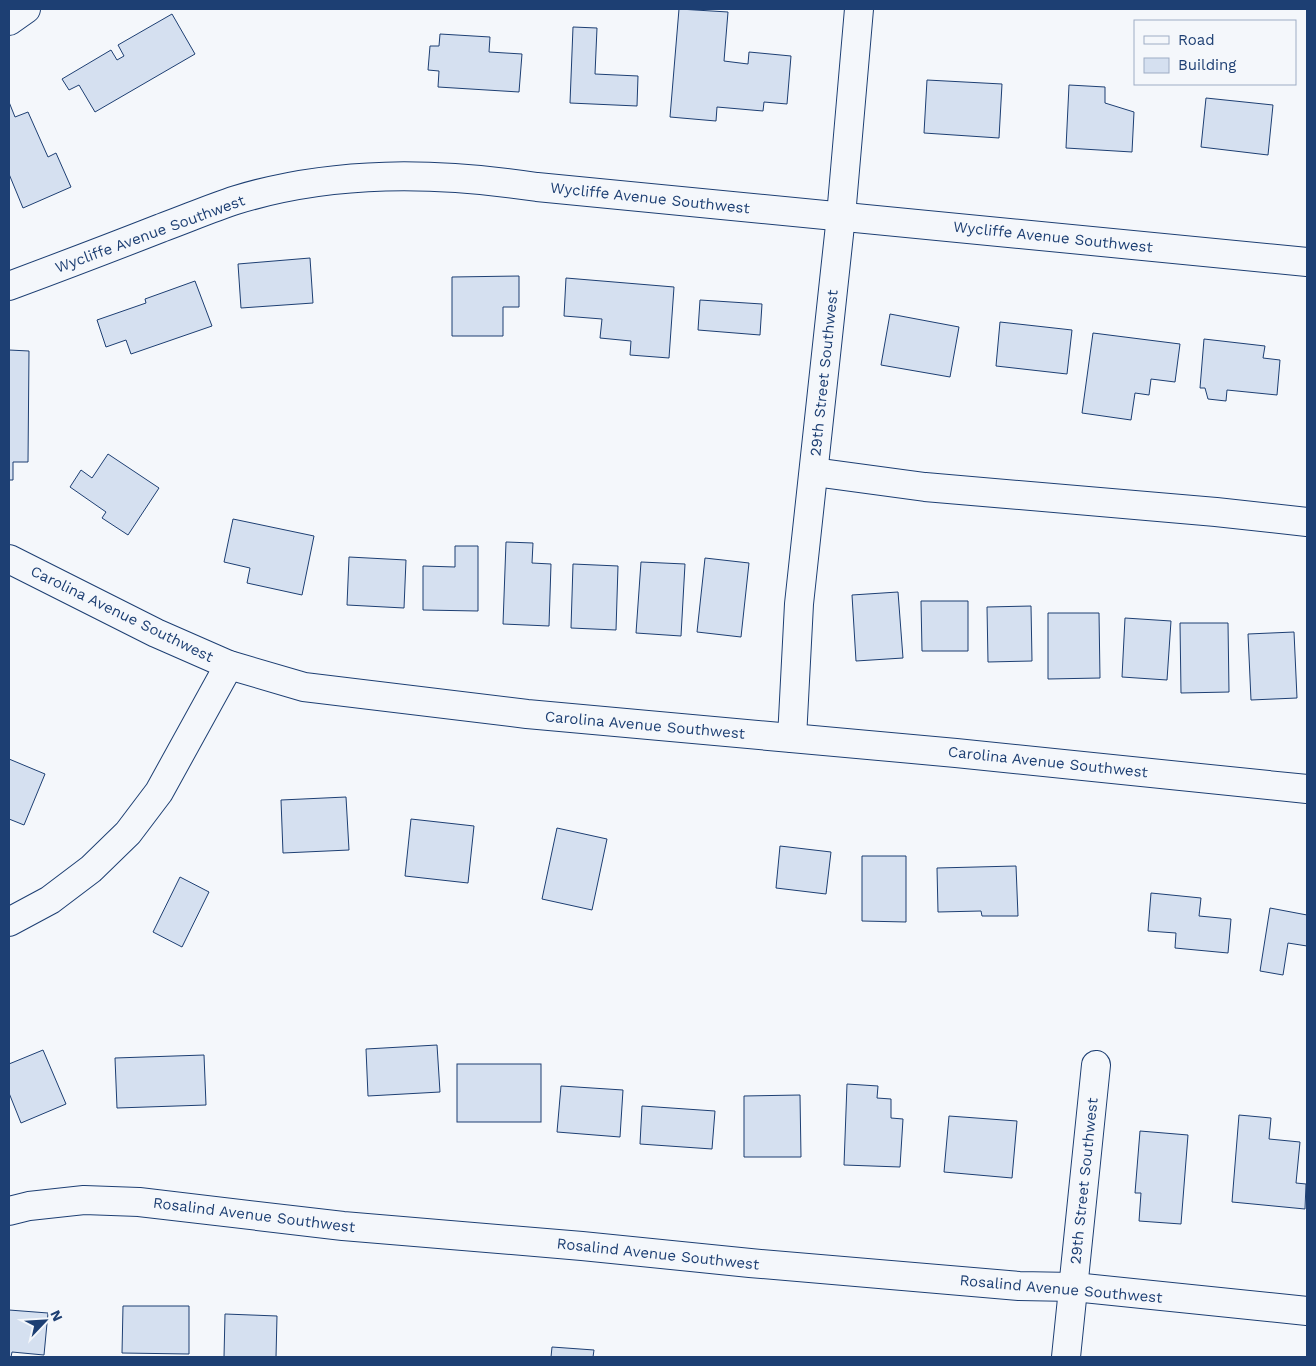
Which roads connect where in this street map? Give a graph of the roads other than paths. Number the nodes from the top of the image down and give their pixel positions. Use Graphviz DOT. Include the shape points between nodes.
graph roads {
  1 [pos="26,9"];
  2 [pos="859,9"];
  3 [pos="9,21"];
  4 [pos="840,216"];
  5 [pos="1307,262"];
  6 [pos="9,286"];
  7 [pos="814,472"];
  8 [pos="1307,522"];
  9 [pos="9,559"];
  10 [pos="229,665"];
  11 [pos="792,738"];
  12 [pos="1307,789"];
  13 [pos="9,922"];
  14 [pos="1096,1064"];
  15 [pos="9,1211"];
  16 [pos="1074,1287"];
  17 [pos="1307,1311"];
  18 [pos="1066,1357"];
  1 -- 3 [label="street"];
  2 -- 4 [label="street, 29th Street Southwest"];
  4 -- 5 [label="street, Wycliffe Avenue Southwest"];
  4 -- 6 [label="street, Wycliffe Avenue Southwest" via="483,179 428,175 358,177 289,187 236,200"];
  4 -- 7 [label="street, 29th Street Southwest"];
  7 -- 8 [label="street" via="925,487"];
  7 -- 11 [label="street, 29th Street Southwest" via="799,604"];
  9 -- 10 [label="street, Carolina Avenue Southwest" via="156,633"];
  10 -- 11 [label="street, Carolina Avenue Southwest" via="304,687 527,714"];
  10 -- 13 [label="street" via="159,792 128,832 91,869 50,900"];
  11 -- 12 [label="street, Carolina Avenue Southwest"];
  14 -- 16 [label="street, 29th Street Southwest"];
  15 -- 16 [label="street, Rosalind Avenue Southwest" via="84,1200 139,1202 343,1226 750,1263 1019,1286"];
  16 -- 17 [label="street, Rosalind Avenue Southwest"];
  16 -- 18 [label="street, 29th Street Southwest"];
}
